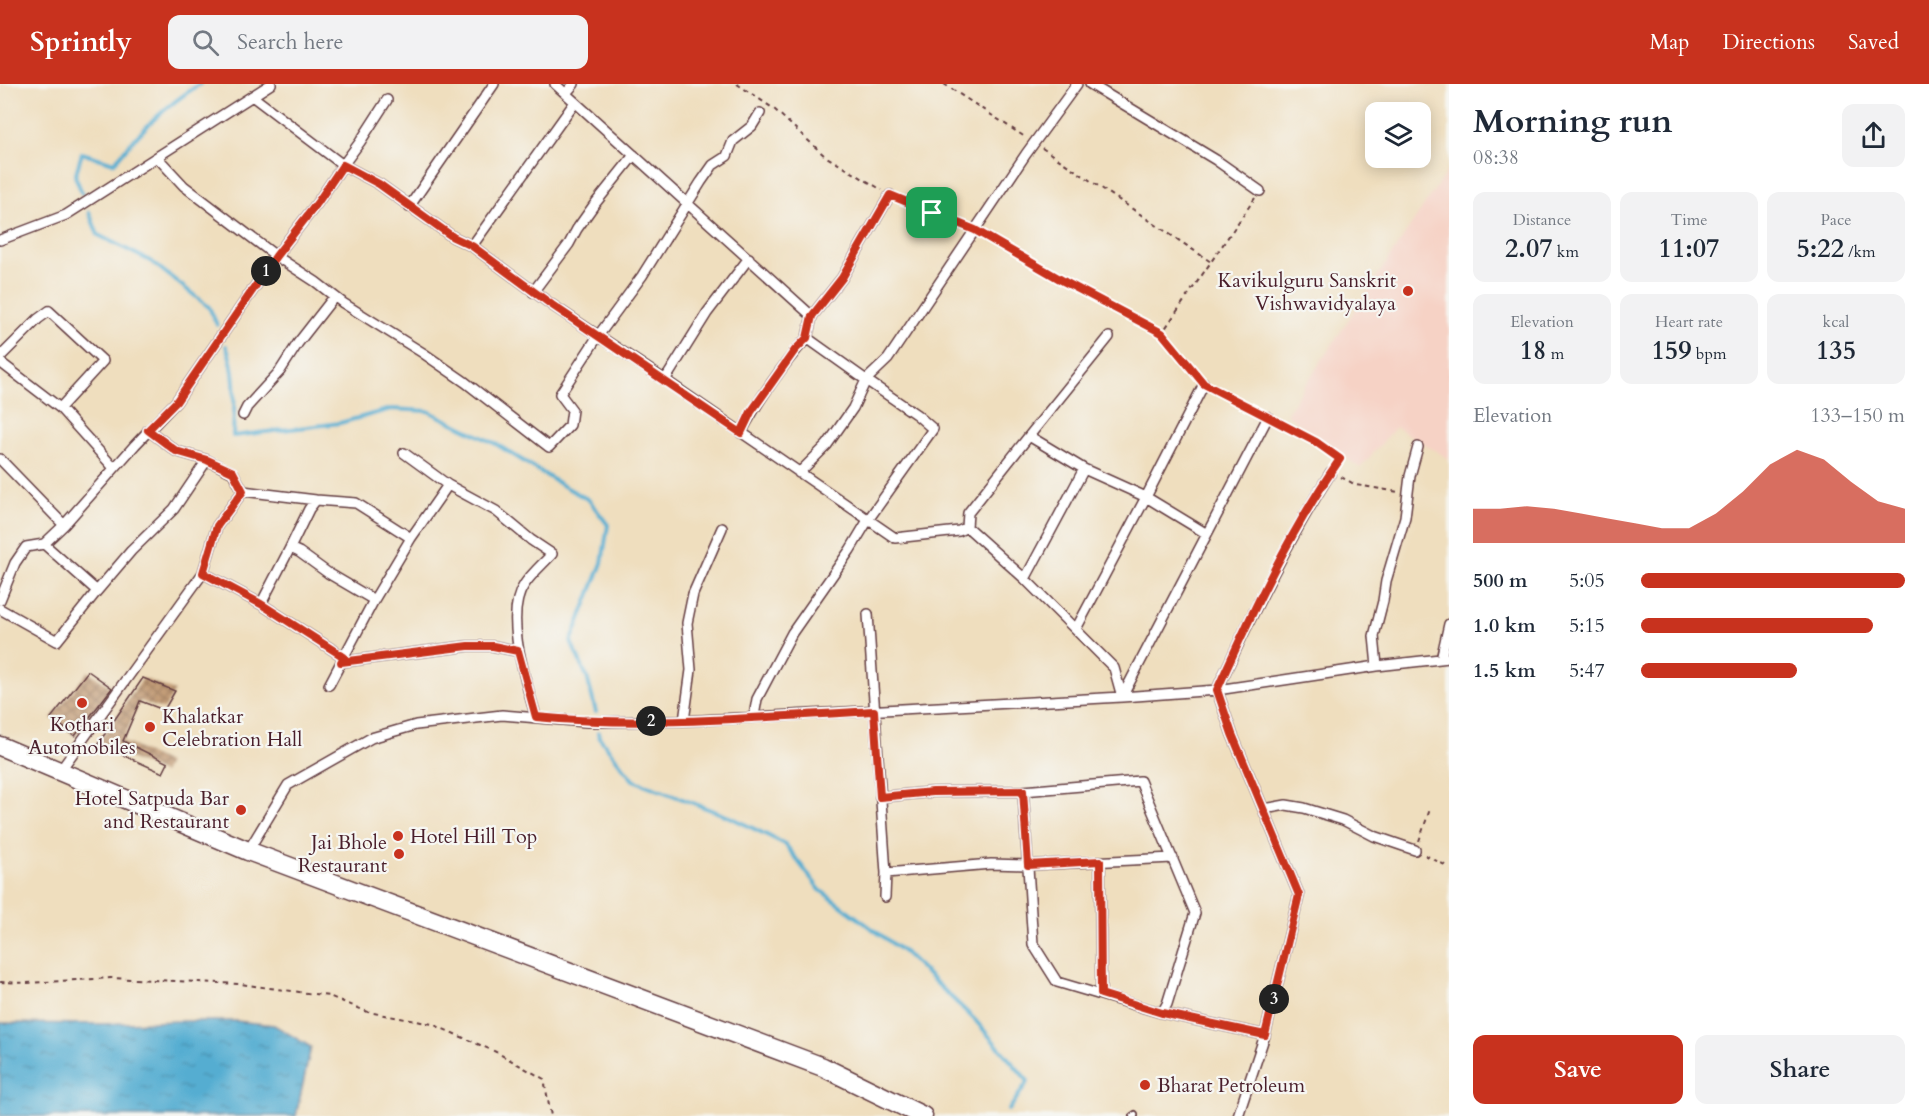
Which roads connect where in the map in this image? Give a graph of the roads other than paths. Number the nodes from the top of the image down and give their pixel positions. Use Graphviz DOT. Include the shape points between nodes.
graph roads {
  1 [pos="271,84"];
  2 [pos="494,84"];
  3 [pos="555,84"];
  4 [pos="574,84"];
  5 [pos="1077,84"];
  6 [pos="1090,84"];
  7 [pos="566,93"];
  8 [pos="252,96"];
  9 [pos="387,100"];
  10 [pos="575,102"];
  11 [pos="760,113"];
  12 [pos="634,155"];
  13 [pos="157,157"];
  14 [pos="343,165"];
  15 [pos="1260,191"];
  16 [pos="890,195"];
  17 [pos="686,203"];
  18 [pos="409,207"];
  19 [pos="0,240"];
  20 [pos="472,246"];
  21 [pos="276,256"];
  22 [pos="749,258"];
  23 [pos="533,292"];
  24 [pos="334,297"];
  25 [pos="812,316"];
  26 [pos="598,336"];
  27 [pos="1108,337"];
  28 [pos="807,338"];
  29 [pos="0,357"];
  30 [pos="0,362"];
  31 [pos="665,380"];
  32 [pos="866,380"];
  33 [pos="1204,384"];
  34 [pos="60,408"];
  35 [pos="243,415"];
  36 [pos="1268,417"];
  37 [pos="148,430"];
  38 [pos="741,433"];
  39 [pos="1029,436"];
  40 [pos="1418,447"];
  41 [pos="404,453"];
  42 [pos="0,459"];
  43 [pos="207,460"];
  44 [pos="114,468"];
  45 [pos="1084,469"];
  46 [pos="799,472"];
  47 [pos="1331,472"];
  48 [pos="448,485"];
  49 [pos="243,491"];
  50 [pos="1146,497"];
  51 [pos="316,500"];
  52 [pos="868,520"];
  53 [pos="64,525"];
  54 [pos="967,527"];
  55 [pos="722,528"];
  56 [pos="1207,534"];
  57 [pos="411,538"];
  58 [pos="44,544"];
  59 [pos="290,548"];
  60 [pos="203,573"];
  61 [pos="1025,579"];
  62 [pos="97,591"];
  63 [pos="0,600"];
  64 [pos="374,600"];
  65 [pos="261,604"];
  66 [pos="0,609"];
  67 [pos="868,614"];
  68 [pos="1449,624"];
  69 [pos="1076,629"];
  70 [pos="518,651"];
  71 [pos="343,659"];
  72 [pos="1445,659"];
  73 [pos="1377,666"];
  74 [pos="329,685"];
  75 [pos="1217,690"];
  76 [pos="1122,697"];
  77 [pos="874,711"];
  78 [pos="536,717"];
  79 [pos="754,717"];
  80 [pos="684,721"];
  81 [pos="0,746"];
  82 [pos="60,771"];
  83 [pos="1023,791"];
  84 [pos="880,797"];
  85 [pos="1264,809"];
  86 [pos="1415,850"];
  87 [pos="248,851"];
  88 [pos="1173,858"];
  89 [pos="1100,861"];
  90 [pos="1028,865"];
  91 [pos="886,873"];
  92 [pos="885,897"];
  93 [pos="1101,994"];
  94 [pos="1162,1013"];
  95 [pos="1265,1035"];
  96 [pos="924,1116"];
  97 [pos="1238,1116"];
  1 -- 8 [label="street"];
  2 -- 18 [label="street"];
  3 -- 7 [label="street"];
  4 -- 7 [label="street"];
  5 -- 32 [label="street" via="888,359"];
  6 -- 15 [label="street"];
  7 -- 10 [label="street"];
  8 -- 13 [label="street"];
  8 -- 14 [label="street"];
  9 -- 14 [label="street"];
  10 -- 12 [label="street"];
  10 -- 20 [label="street"];
  11 -- 17 [label="street" via="734,141 728,156 713,165"];
  12 -- 17 [label="street"];
  12 -- 23 [label="street"];
  13 -- 19 [label="street" via="66,215"];
  13 -- 21 [label="street" via="184,186"];
  14 -- 18 [label="street" via="379,184"];
  14 -- 21 [label="street"];
  16 -- 25 [label="street" via="842,278"];
  17 -- 22 [label="street"];
  17 -- 26 [label="street" via="664,243"];
  18 -- 20 [label="street"];
  20 -- 23 [label="street"];
  21 -- 24 [label="street"];
  21 -- 37 [label="street" via="176,402"];
  22 -- 25 [label="street"];
  22 -- 31 [label="street" via="707,313"];
  23 -- 26 [label="street"];
  24 -- 26 [label="street" via="457,376 549,447 570,425 572,410 560,394"];
  24 -- 35 [label="street"];
  25 -- 28 [label="street"];
  26 -- 31 [label="street"];
  27 -- 39 [label="street"];
  28 -- 32 [label="street"];
  28 -- 38 [label="street" via="751,412"];
  29 -- 34 [label="street" via="49,311 103,361"];
  30 -- 34 [label="street"];
  31 -- 38 [label="street"];
  32 -- 46 [label="street" via="853,408 827,446"];
  32 -- 52 [label="street" via="933,429"];
  33 -- 50 [label="street"];
  34 -- 44 [label="street"];
  36 -- 56 [label="street"];
  37 -- 43 [label="street" via="176,451"];
  37 -- 44 [label="street"];
  38 -- 46 [label="street"];
  39 -- 45 [label="street"];
  39 -- 54 [label="street" via="968,513"];
  40 -- 73 [label="street" via="1405,517 1374,636"];
  41 -- 48 [label="street"];
  42 -- 53 [label="street"];
  43 -- 49 [label="street" via="233,472"];
  43 -- 62 [label="street" via="174,509"];
  44 -- 53 [label="street"];
  45 -- 50 [label="street"];
  45 -- 61 [label="street"];
  46 -- 52 [label="street"];
  47 -- 75 [label="street" via="1269,578"];
  48 -- 57 [label="street"];
  48 -- 70 [label="street" via="496,511 552,554 523,586 517,605"];
  49 -- 51 [label="street"];
  49 -- 60 [label="street" via="217,526"];
  50 -- 56 [label="street"];
  50 -- 69 [label="street"];
  51 -- 57 [label="street" via="356,503"];
  51 -- 59 [label="street"];
  52 -- 54 [label="street" via="895,538"];
  52 -- 79 [label="street" via="792,633 757,699"];
  53 -- 58 [label="street"];
  54 -- 61 [label="street"];
  55 -- 80 [label="street" via="693,594 687,622 691,670"];
  56 -- 76 [label="street"];
  57 -- 64 [label="street"];
  58 -- 62 [label="street"];
  58 -- 63 [label="street" via="26,547"];
  59 -- 64 [label="street"];
  59 -- 65 [label="street"];
  60 -- 65 [label="street"];
  60 -- 82 [label="street"];
  61 -- 69 [label="street"];
  62 -- 66 [label="street" via="57,641"];
  64 -- 71 [label="street"];
  65 -- 71 [label="street"];
  67 -- 77 [label="street"];
  68 -- 72 [label="street"];
  69 -- 76 [label="street" via="1114,668"];
  70 -- 71 [label="street" via="468,646"];
  70 -- 78 [label="street"];
  71 -- 74 [label="street"];
  72 -- 73 [label="street"];
  73 -- 75 [label="street"];
  75 -- 76 [label="street"];
  75 -- 85 [label="street"];
  76 -- 77 [label="street"];
  77 -- 79 [label="street"];
  77 -- 84 [label="street"];
  78 -- 80 [label="street" via="587,722"];
  78 -- 87 [label="street" via="502,715 416,725 370,738 288,785"];
  79 -- 80 [label="street"];
  81 -- 82 [label="highway"];
  82 -- 87 [label="highway"];
  83 -- 84 [label="street"];
  83 -- 88 [label="street" via="1140,781"];
  83 -- 90 [label="street"];
  84 -- 91 [label="street"];
  85 -- 86 [label="street" via="1286,805 1304,808"];
  85 -- 95 [label="street" via="1299,895"];
  87 -- 96 [label="highway" via="824,1066"];
  88 -- 89 [label="street"];
  88 -- 94 [label="street" via="1195,913"];
  89 -- 90 [label="street"];
  89 -- 93 [label="street"];
  90 -- 91 [label="street" via="991,864"];
  90 -- 93 [label="street" via="1033,944 1057,982"];
  91 -- 92 [label="street"];
  93 -- 94 [label="street"];
  94 -- 95 [label="street"];
  95 -- 97 [label="street"];
}
